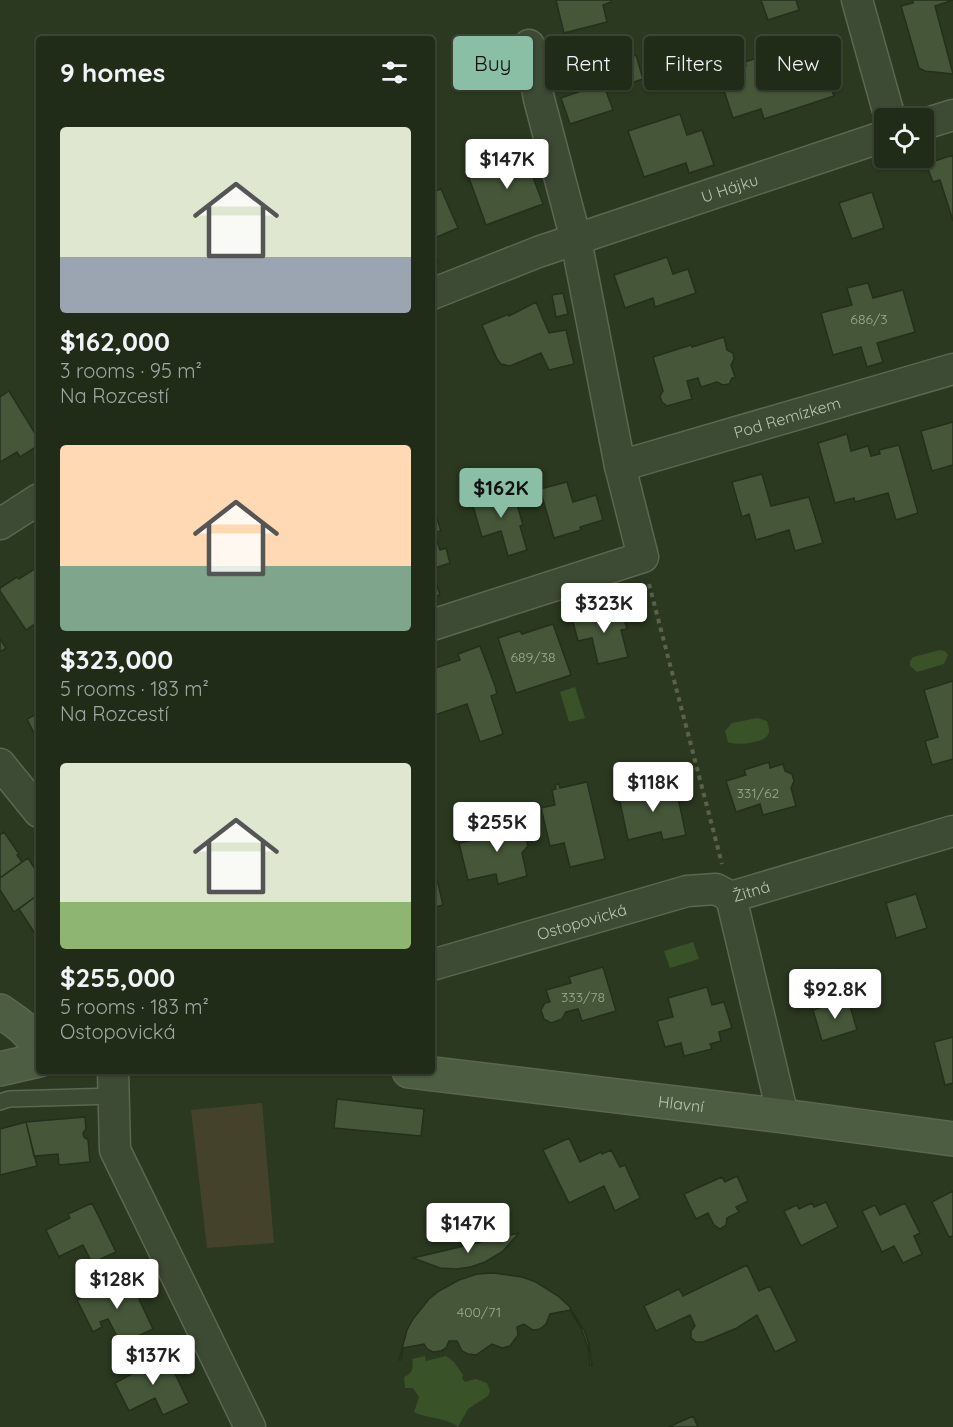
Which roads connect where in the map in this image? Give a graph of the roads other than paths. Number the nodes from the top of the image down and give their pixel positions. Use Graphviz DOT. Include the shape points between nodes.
graph roads {
  1 [pos="857,0"];
  2 [pos="533,67"];
  3 [pos="887,108"];
  4 [pos="953,115"];
  5 [pos="934,121"];
  6 [pos="874,140"];
  7 [pos="576,240"];
  8 [pos="435,293"];
  9 [pos="953,369"];
  10 [pos="620,466"];
  11 [pos="36,501"];
  12 [pos="0,524"];
  13 [pos="435,624"];
  14 [pos="0,764"];
  15 [pos="36,806"];
  16 [pos="953,831"];
  17 [pos="731,897"];
  18 [pos="435,964"];
  19 [pos="0,1011"];
  20 [pos="36,1042"];
  21 [pos="36,1061"];
  22 [pos="0,1069"];
  23 [pos="434,1074"];
  24 [pos="114,1083"];
  25 [pos="0,1102"];
  26 [pos="783,1116"];
  27 [pos="953,1139"];
  28 [pos="250,1427"];
  1 -- 3 [label="street"];
  2 -- 7 [label="street"];
  4 -- 5 [label="street"];
  6 -- 7 [label="street, U Hájku"];
  7 -- 8 [label="street, U Hájku"];
  7 -- 10 [label="street"];
  9 -- 10 [label="street, Pod Remízkem"];
  10 -- 13 [label="street" via="642,557"];
  11 -- 12 [label="street"];
  14 -- 15 [label="street"];
  16 -- 17 [label="street, Žitná"];
  17 -- 18 [label="street, Ostopovická" via="716,889 687,891"];
  17 -- 26 [label="street, Žitná"];
  19 -- 20 [label="street" via="23,1026"];
  21 -- 22 [label="street"];
  23 -- 26 [label="street, Hlavní"];
  24 -- 25 [label="lane"];
  24 -- 28 [label="street" via="115,1150"];
  26 -- 27 [label="street, Hlavní"];
}
